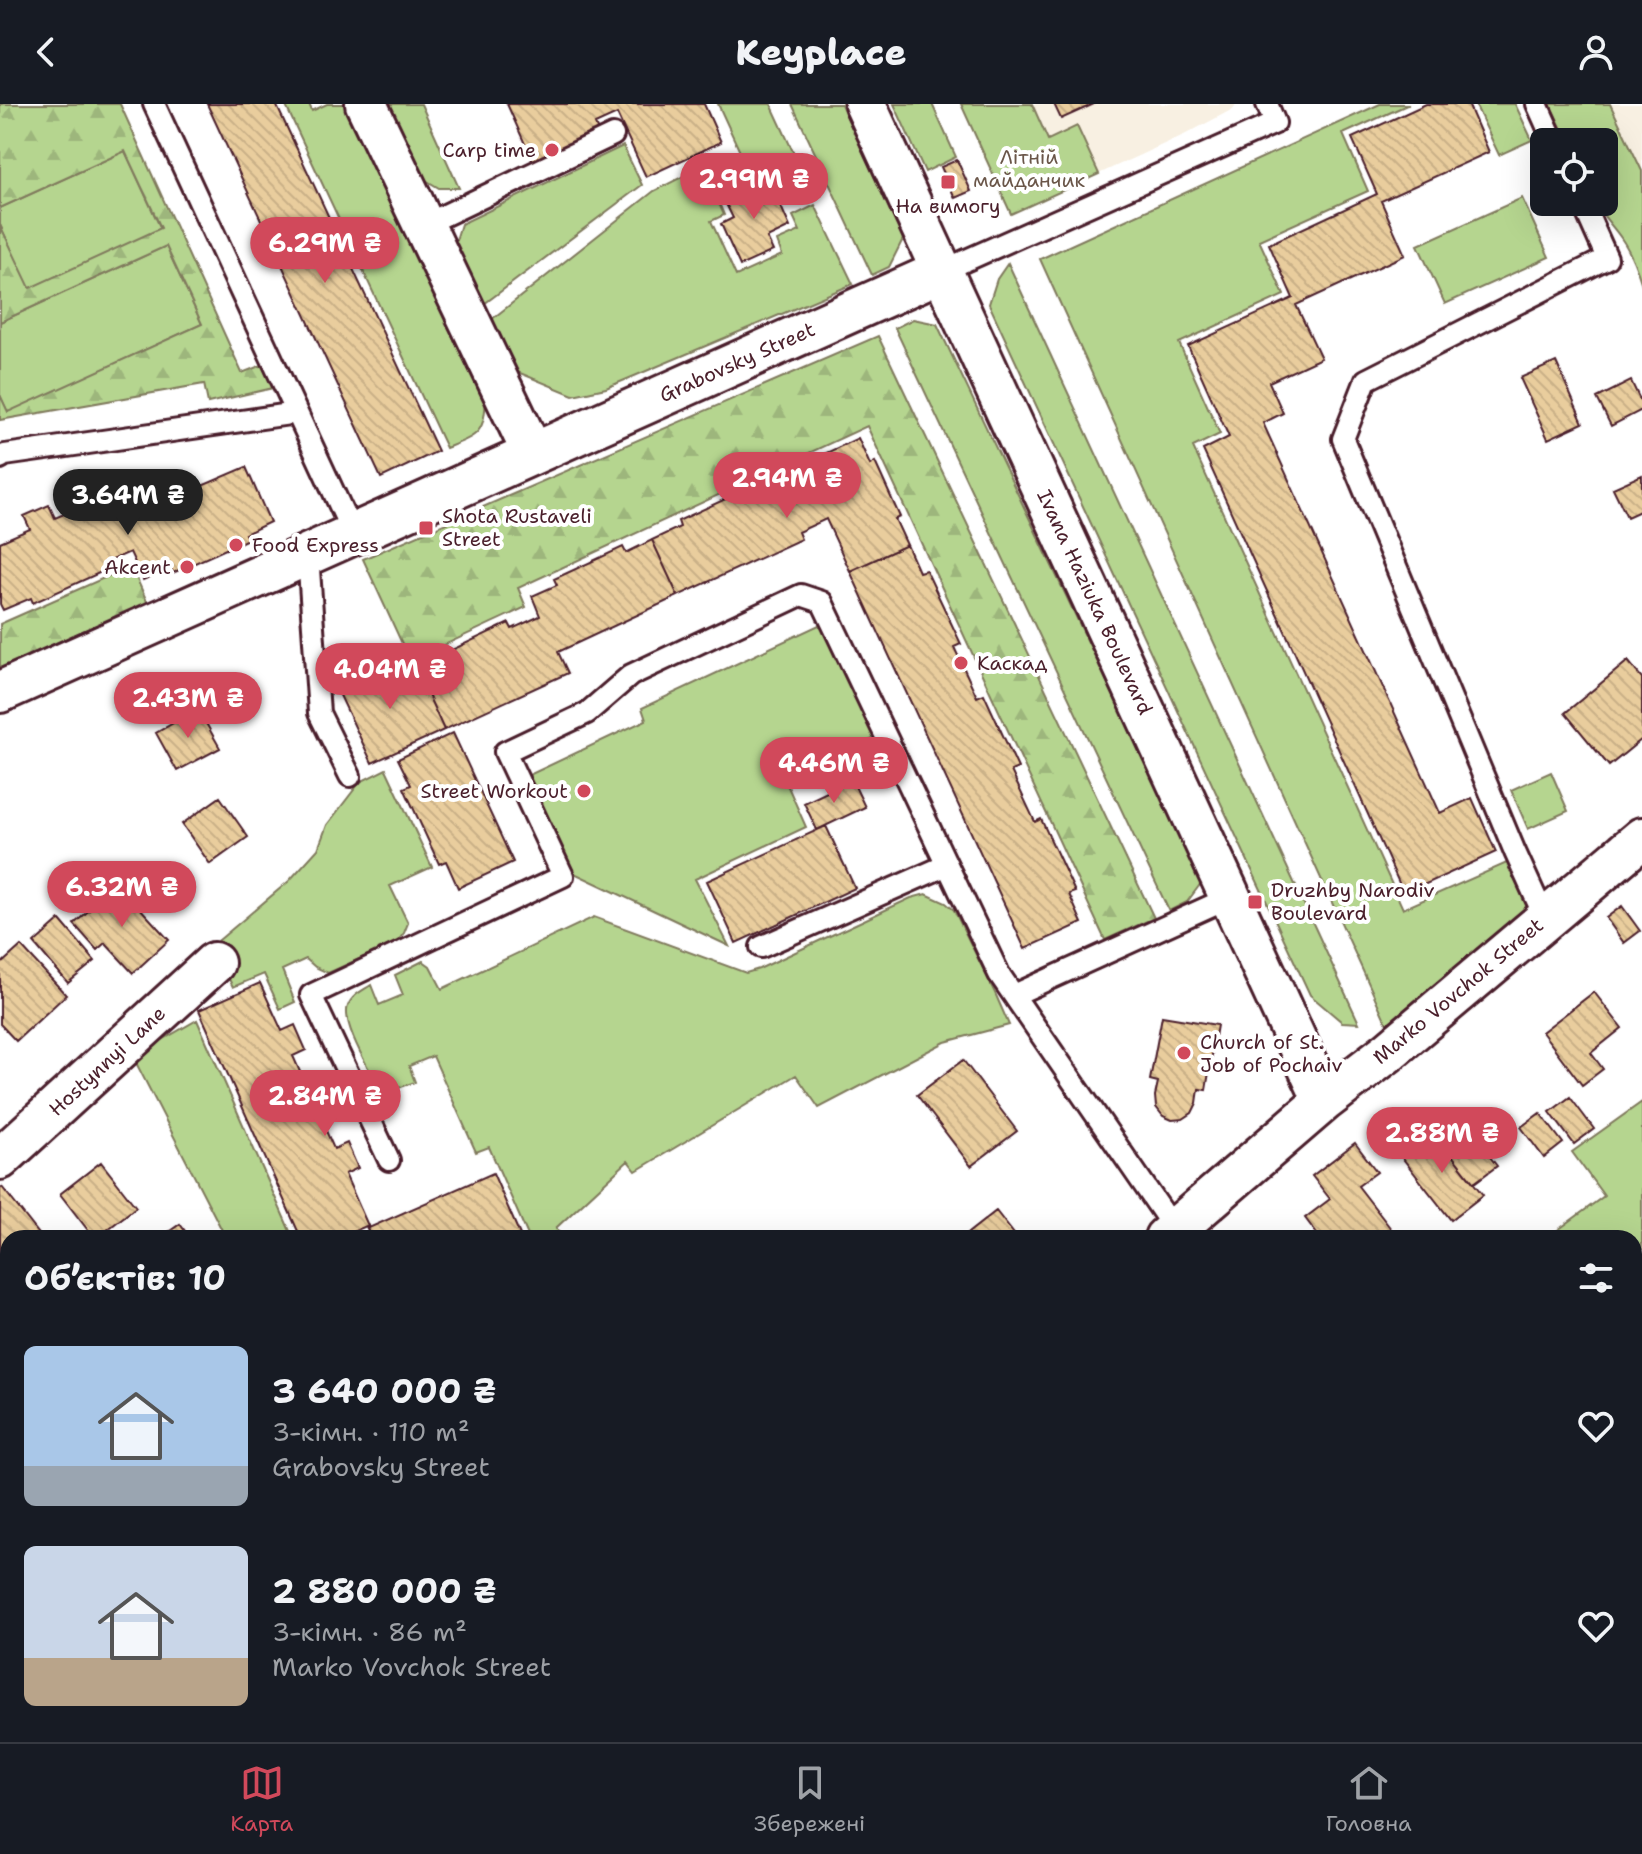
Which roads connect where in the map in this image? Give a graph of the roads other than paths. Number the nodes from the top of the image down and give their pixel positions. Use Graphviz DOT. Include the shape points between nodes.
graph roads {
  1 [pos="154,104"];
  2 [pos="366,104"];
  3 [pos="865,104"];
  4 [pos="1267,104"];
  5 [pos="1537,104"];
  6 [pos="1548,128"];
  7 [pos="613,135"];
  8 [pos="1588,216"];
  9 [pos="424,225"];
  10 [pos="942,271"];
  11 [pos="297,413"];
  12 [pos="533,454"];
  13 [pos="0,458"];
  14 [pos="353,534"];
  15 [pos="308,555"];
  16 [pos="0,692"];
  17 [pos="350,776"];
  18 [pos="1642,838"];
  19 [pos="947,865"];
  20 [pos="1230,897"];
  21 [pos="1545,918"];
  22 [pos="761,947"];
  23 [pos="214,963"];
  24 [pos="1014,995"];
  25 [pos="1324,1101"];
  26 [pos="0,1159"];
  27 [pos="389,1160"];
  28 [pos="1171,1230"];
  29 [pos="1180,1230"];
  1 -- 11 [label="lane"];
  2 -- 9 [label="street"];
  3 -- 10 [label="street, Ivana Haziuka Boulevard"];
  4 -- 10 [label="lane" via="1275,123"];
  5 -- 6 [label="lane"];
  7 -- 9 [label="lane"];
  8 -- 21 [label="lane" via="1607,258 1366,380 1343,439"];
  9 -- 12 [label="street"];
  10 -- 12 [label="street, Grabovsky Street"];
  10 -- 20 [label="street, Ivana Haziuka Boulevard"];
  11 -- 13 [label="lane"];
  11 -- 14 [label="lane"];
  12 -- 14 [label="street, Grabovsky Street"];
  14 -- 15 [label="street, Grabovsky Street"];
  15 -- 16 [label="street, Grabovsky Street"];
  15 -- 17 [label="lane" via="319,713"];
  18 -- 21 [label="street, Marko Vovchok Street"];
  19 -- 22 [label="lane"];
  19 -- 24 [label="lane"];
  19 -- 27 [label="lane" via="822,602 801,595 631,675 587,713 505,752 563,876 311,995"];
  20 -- 24 [label="lane"];
  20 -- 25 [label="street, Ivana Haziuka Boulevard"];
  21 -- 25 [label="street, Marko Vovchok Street"];
  23 -- 26 [label="street, Hostynnyi Lane"];
  24 -- 28 [label="lane"];
  25 -- 29 [label="street, Marko Vovchok Street"];
}
